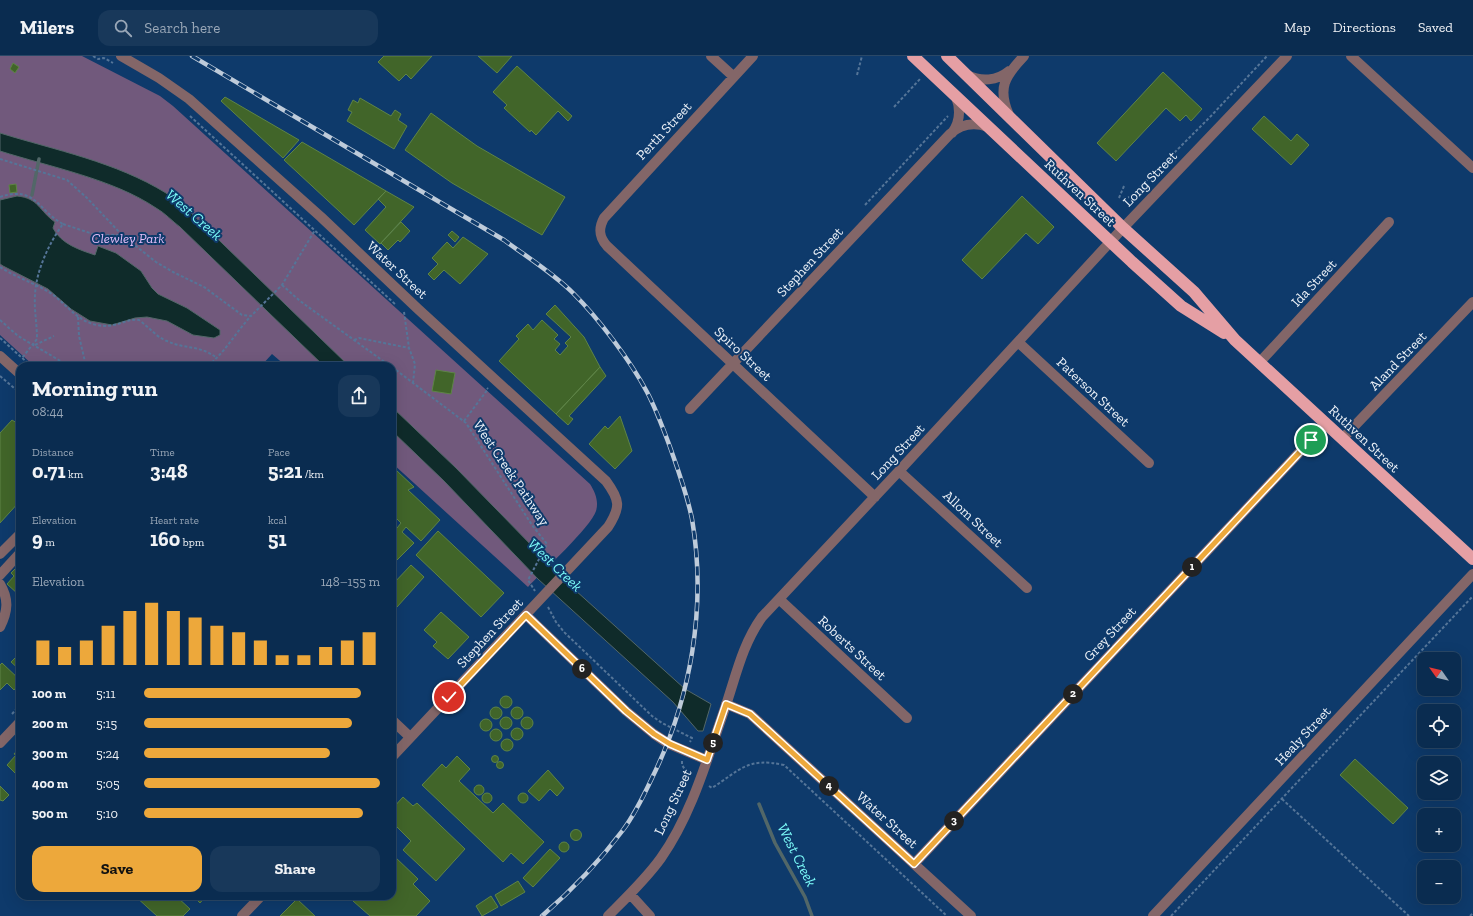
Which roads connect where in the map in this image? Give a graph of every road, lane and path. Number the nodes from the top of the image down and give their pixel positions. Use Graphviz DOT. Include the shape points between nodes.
graph roads {
  1 [pos="121,56"];
  2 [pos="711,56"];
  3 [pos="753,56"];
  4 [pos="862,56"];
  5 [pos="913,56"];
  6 [pos="947,56"];
  7 [pos="1024,56"];
  8 [pos="1267,56"];
  9 [pos="1287,56"];
  10 [pos="1351,56"];
  11 [pos="1011,70"];
  12 [pos="965,74"];
  13 [pos="857,75"];
  14 [pos="734,77"];
  15 [pos="921,78"];
  16 [pos="956,97"];
  17 [pos="894,107"];
  18 [pos="186,112"];
  19 [pos="950,114"];
  20 [pos="1010,117"];
  21 [pos="988,127"];
  22 [pos="950,134"];
  23 [pos="0,159"];
  24 [pos="1473,168"];
  25 [pos="1124,186"];
  26 [pos="0,197"];
  27 [pos="1119,198"];
  28 [pos="1123,198"];
  29 [pos="865,205"];
  30 [pos="1389,222"];
  31 [pos="62,225"];
  32 [pos="600,228"];
  33 [pos="1123,228"];
  34 [pos="315,230"];
  35 [pos="122,235"];
  36 [pos="1110,242"];
  37 [pos="0,267"];
  38 [pos="36,285"];
  39 [pos="282,285"];
  40 [pos="1472,304"];
  41 [pos="398,306"];
  42 [pos="251,316"];
  43 [pos="78,317"];
  44 [pos="410,317"];
  45 [pos="0,320"];
  46 [pos="54,336"];
  47 [pos="0,338"];
  48 [pos="354,340"];
  49 [pos="1235,340"];
  50 [pos="1018,342"];
  51 [pos="34,345"];
  52 [pos="409,348"];
  53 [pos="0,356"];
  54 [pos="22,358"];
  55 [pos="217,358"];
  56 [pos="26,362"];
  57 [pos="62,362"];
  58 [pos="85,362"];
  59 [pos="212,362"];
  60 [pos="384,362"];
  61 [pos="1259,363"];
  62 [pos="733,364"];
  63 [pos="16,370"];
  64 [pos="396,371"];
  65 [pos="0,376"];
  66 [pos="413,383"];
  67 [pos="483,385"];
  68 [pos="16,390"];
  69 [pos="690,409"];
  70 [pos="464,421"];
  71 [pos="1326,424"];
  72 [pos="1342,439"];
  73 [pos="1149,463"];
  74 [pos="899,471"];
  75 [pos="875,497"];
  76 [pos="608,527"];
  77 [pos="16,538"];
  78 [pos="0,554"];
  79 [pos="16,557"];
  80 [pos="1473,558"];
  81 [pos="1473,574"];
  82 [pos="0,575"];
  83 [pos="0,584"];
  84 [pos="1027,588"];
  85 [pos="533,590"];
  86 [pos="1473,596"];
  87 [pos="779,600"];
  88 [pos="548,607"];
  89 [pos="0,611"];
  90 [pos="526,615"];
  91 [pos="0,626"];
  92 [pos="726,704"];
  93 [pos="907,718"];
  94 [pos="396,724"];
  95 [pos="16,726"];
  96 [pos="410,737"];
  97 [pos="692,738"];
  98 [pos="0,743"];
  99 [pos="396,753"];
  100 [pos="683,760"];
  101 [pos="707,760"];
  102 [pos="691,778"];
  103 [pos="708,786"];
  104 [pos="1282,799"];
  105 [pos="914,864"];
  106 [pos="630,894"];
  107 [pos="256,900"];
  108 [pos="1473,913"];
  109 [pos="242,916"];
  110 [pos="608,916"];
  111 [pos="650,916"];
  112 [pos="947,916"];
  113 [pos="971,916"];
  114 [pos="1153,916"];
  115 [pos="1171,916"];
  116 [pos="1409,916"];
  117 [pos="1470,916"];
  1 -- 76 [label="street, Water Street" via="159,78 189,100 606,481 614,491 618,503 615,516"];
  2 -- 14 [label="street"];
  3 -- 14 [label="street, Perth Street"];
  4 -- 13 [label="path"];
  5 -- 16 [label="highway, Ruthven Street"];
  6 -- 12 [label="highway, Ruthven Street"];
  7 -- 11 [label="street"];
  8 -- 28 [label="path" via="1130,197"];
  9 -- 33 [label="street, Long Street"];
  10 -- 24 [label="street"];
  11 -- 12 [label="street" via="991,79 978,79"];
  11 -- 20 [label="street" via="1003,90 1004,104"];
  12 -- 20 [label="highway, Ruthven Street"];
  14 -- 32 [label="street, Perth Street" via="615,204"];
  15 -- 17 [label="path"];
  16 -- 21 [label="highway, Ruthven Street"];
  16 -- 22 [label="street, Stephen Street" via="960,110 956,126"];
  18 -- 34 [label="path"];
  19 -- 29 [label="path"];
  20 -- 33 [label="highway, Ruthven Street"];
  21 -- 22 [label="street, Stephen Street" via="968,124"];
  21 -- 36 [label="highway, Ruthven Street"];
  22 -- 62 [label="street, Stephen Street"];
  23 -- 35 [label="path" via="59,176 75,186"];
  25 -- 27 [label="path"];
  26 -- 31 [label="path" via="17,194 31,197"];
  30 -- 61 [label="street, Ida Street"];
  31 -- 35 [label="path" via="96,235"];
  31 -- 38 [label="path" via="44,259"];
  32 -- 62 [label="street, Spiro Street" via="601,238 607,246"];
  33 -- 36 [label="street, Long Street"];
  33 -- 49 [label="highway, Ruthven Street" via="1194,292"];
  34 -- 39 [label="path"];
  34 -- 41 [label="path"];
  35 -- 42 [label="path" via="166,268 204,287 242,315"];
  36 -- 49 [label="highway, Ruthven Street" via="1181,306"];
  36 -- 50 [label="street, Long Street"];
  37 -- 38 [label="path"];
  38 -- 43 [label="path" via="51,293"];
  38 -- 51 [label="path" via="34,301 37,339"];
  39 -- 42 [label="path"];
  39 -- 48 [label="path, West Creek Pathway"];
  40 -- 72 [label="street, Aland Street"];
  42 -- 55 [label="path"];
  43 -- 55 [label="path" via="90,323 113,327 140,320 162,339 204,349"];
  43 -- 58 [label="path"];
  44 -- 52 [label="path" via="404,312"];
  45 -- 51 [label="path" via="18,336"];
  46 -- 51 [label="path"];
  47 -- 54 [label="path"];
  48 -- 52 [label="path" via="359,338"];
  48 -- 60 [label="path, West Creek Pathway"];
  49 -- 61 [label="highway, Ruthven Street"];
  50 -- 73 [label="street, Paterson Street"];
  50 -- 74 [label="street, Long Street"];
  51 -- 54 [label="path"];
  51 -- 57 [label="path"];
  52 -- 66 [label="path" via="415,364"];
  53 -- 63 [label="street"];
  54 -- 56 [label="path"];
  55 -- 59 [label="path"];
  61 -- 71 [label="highway, Ruthven Street"];
  62 -- 69 [label="street, Stephen Street"];
  62 -- 75 [label="street, Spiro Street"];
  64 -- 66 [label="path, West Creek Pathway"];
  65 -- 68 [label="path"];
  66 -- 70 [label="path, West Creek Pathway"];
  67 -- 70 [label="path" via="488,389"];
  70 -- 85 [label="path, West Creek Pathway" via="547,544 528,580"];
  71 -- 72 [label="highway, Ruthven Street"];
  71 -- 105 [label="street, Grey Street"];
  72 -- 80 [label="highway, Ruthven Street"];
  74 -- 75 [label="street, Long Street"];
  74 -- 84 [label="street, Allom Street"];
  75 -- 87 [label="street, Long Street"];
  76 -- 90 [label="street, Stephen Street"];
  77 -- 78 [label="street"];
  79 -- 82 [label="street"];
  81 -- 114 [label="street, Healy Street"];
  83 -- 91 [label="street" via="5,593 7,608"];
  86 -- 104 [label="path"];
  87 -- 92 [label="street, Long Street" via="752,630 741,654"];
  87 -- 93 [label="street, Roberts Street"];
  88 -- 97 [label="path" via="564,632 652,716"];
  89 -- 91 [label="street"];
  90 -- 96 [label="street, Stephen Street"];
  90 -- 101 [label="street" via="626,711 654,734"];
  92 -- 101 [label="street, Long Street"];
  92 -- 105 [label="street, Water Street" via="750,714"];
  94 -- 96 [label="street"];
  95 -- 98 [label="street"];
  96 -- 99 [label="street, Stephen Street"];
  100 -- 102 [label="path" via="682,765"];
  101 -- 106 [label="street, Long Street" via="680,825 661,858"];
  103 -- 112 [label="path" via="712,788 743,766 765,763 784,765"];
  104 -- 115 [label="path"];
  104 -- 116 [label="path"];
  105 -- 113 [label="street, Water Street"];
  106 -- 110 [label="street, Long Street"];
  106 -- 111 [label="street"];
  107 -- 109 [label="street"];
  108 -- 117 [label="path"];
}
